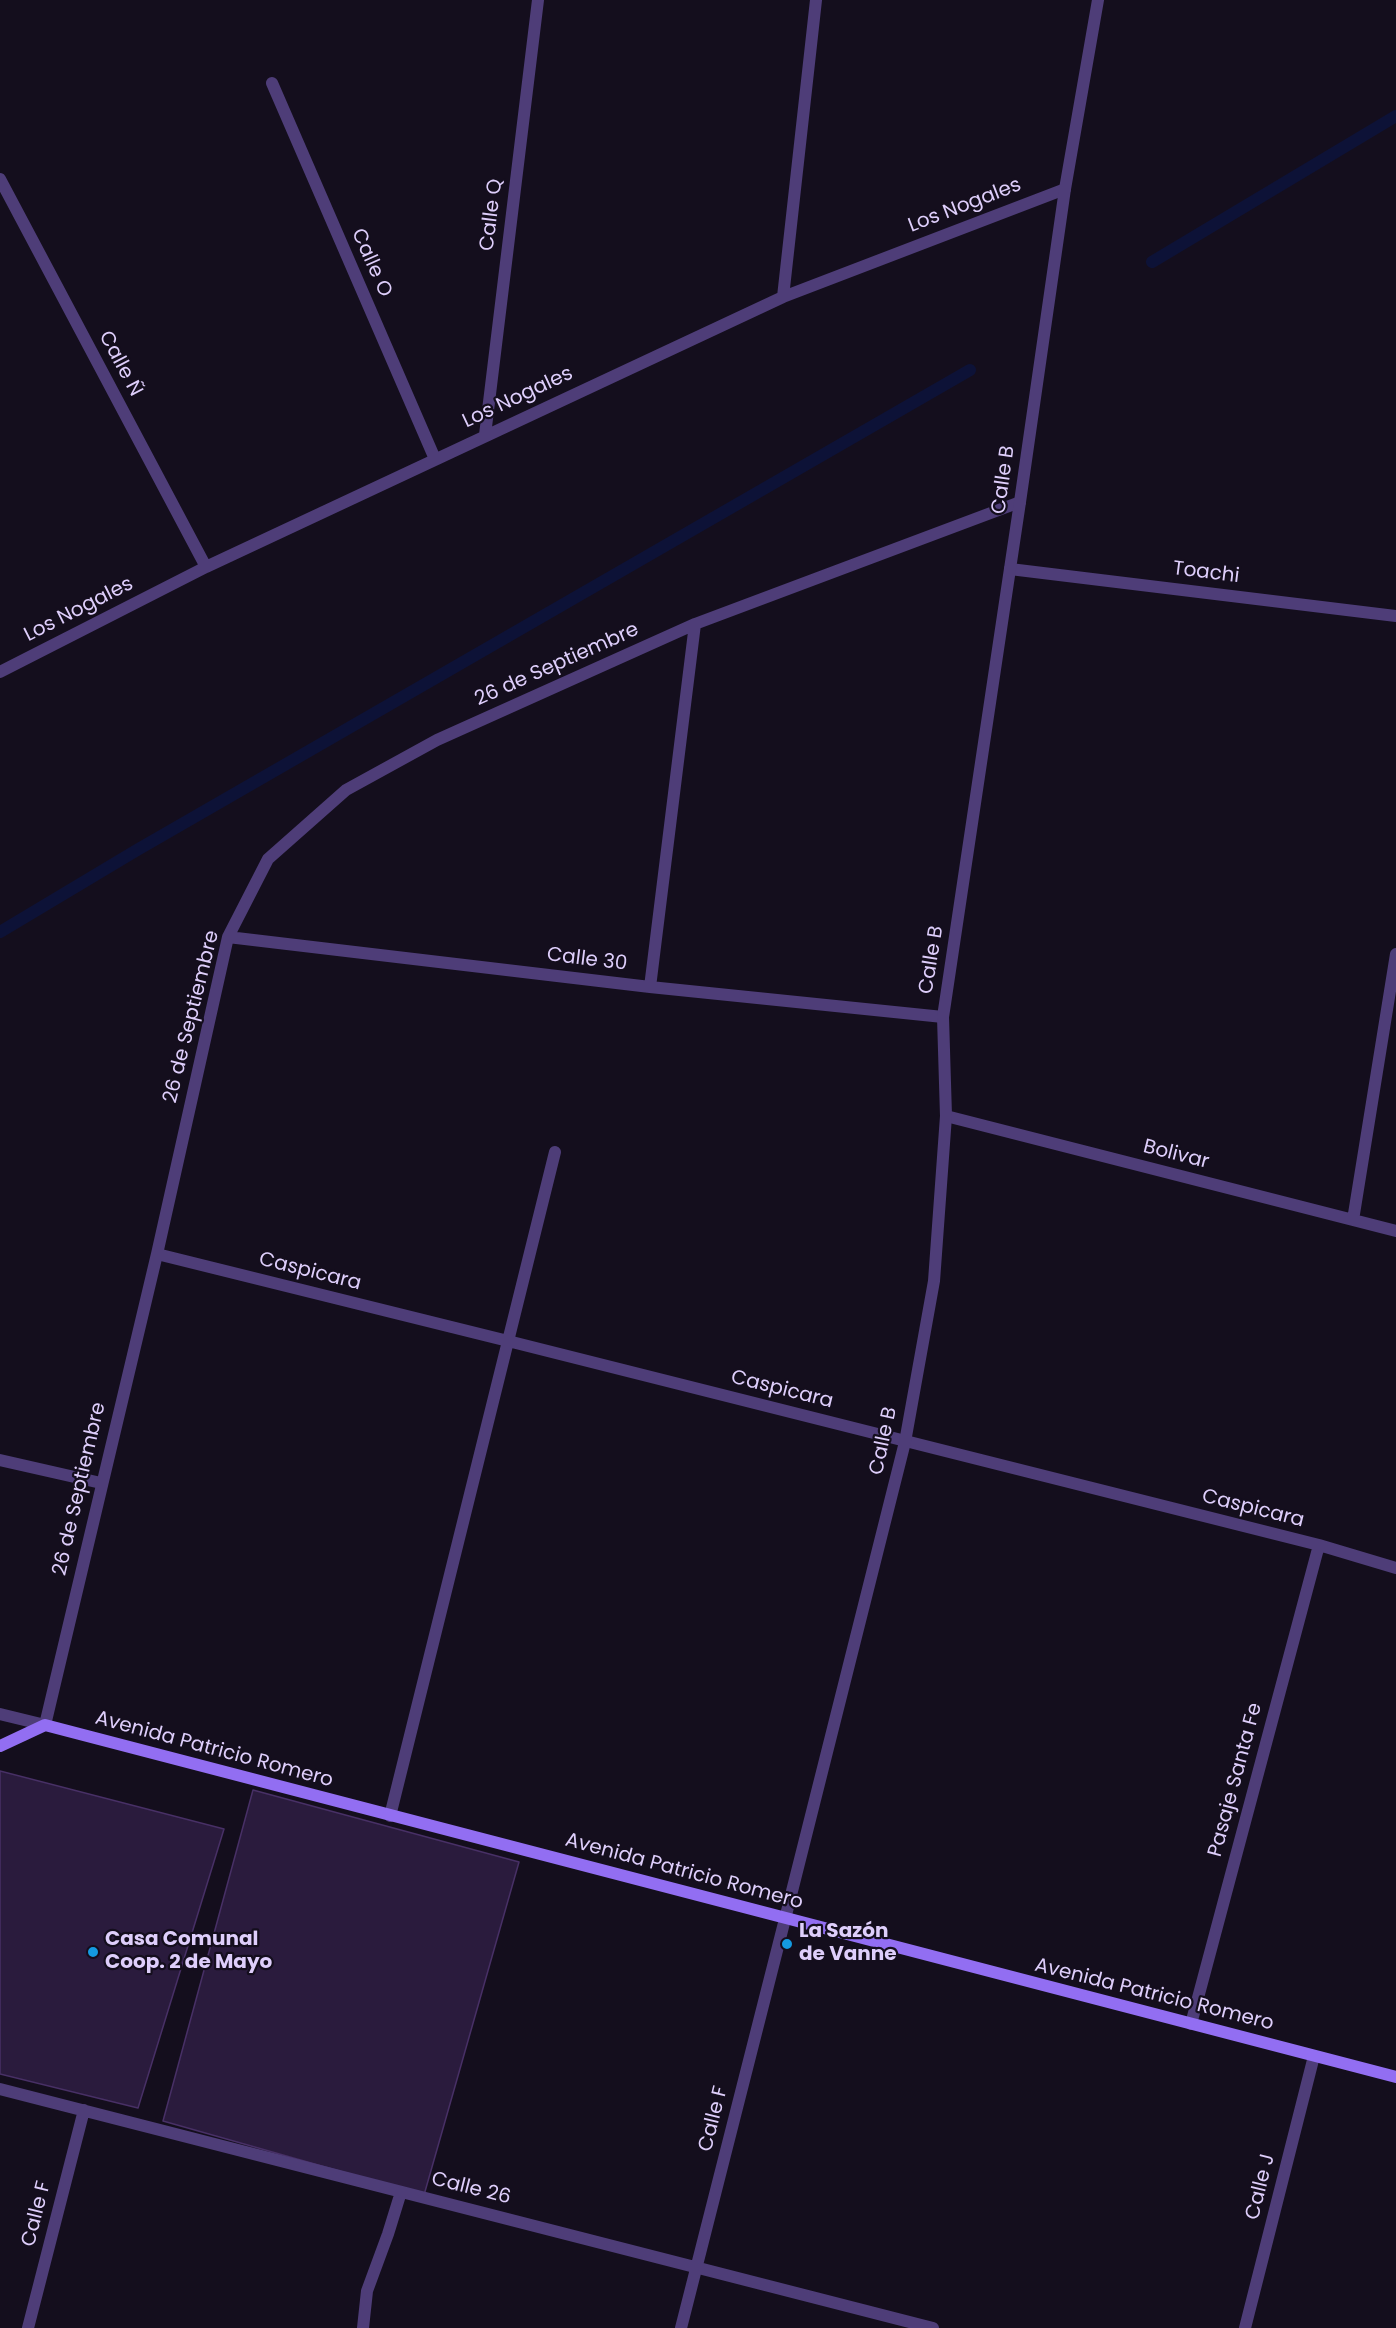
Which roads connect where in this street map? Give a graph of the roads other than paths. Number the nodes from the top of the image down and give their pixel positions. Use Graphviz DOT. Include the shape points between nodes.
graph roads {
  1 [pos="538,0"];
  2 [pos="816,0"];
  3 [pos="1098,0"];
  4 [pos="272,83"];
  5 [pos="0,179"];
  6 [pos="1065,189"];
  7 [pos="783,297"];
  8 [pos="485,435"];
  9 [pos="435,459"];
  10 [pos="1020,502"];
  11 [pos="206,567"];
  12 [pos="1010,569"];
  13 [pos="1396,616"];
  14 [pos="695,624"];
  15 [pos="0,672"];
  16 [pos="228,937"];
  17 [pos="1396,954"];
  18 [pos="650,987"];
  19 [pos="943,1017"];
  20 [pos="946,1116"];
  21 [pos="555,1152"];
  22 [pos="1353,1220"];
  23 [pos="1396,1231"];
  24 [pos="157,1254"];
  25 [pos="508,1341"];
  26 [pos="905,1442"];
  27 [pos="0,1460"];
  28 [pos="101,1483"];
  29 [pos="1319,1545"];
  30 [pos="1396,1568"];
  31 [pos="0,1713"];
  32 [pos="45,1725"];
  33 [pos="0,1746"];
  34 [pos="390,1816"];
  35 [pos="785,1919"];
  36 [pos="1191,2024"];
  37 [pos="1314,2056"];
  38 [pos="1396,2077"];
  39 [pos="0,2089"];
  40 [pos="84,2110"];
  41 [pos="401,2192"];
  42 [pos="696,2267"];
  43 [pos="28,2328"];
  44 [pos="363,2328"];
  45 [pos="681,2328"];
  46 [pos="933,2328"];
  47 [pos="1245,2328"];
  1 -- 8 [label="street, Calle Q"];
  2 -- 7 [label="street"];
  3 -- 6 [label="street, Calle B"];
  4 -- 9 [label="street, Calle O"];
  5 -- 11 [label="street, Calle Ñ"];
  6 -- 7 [label="street, Los Nogales"];
  6 -- 10 [label="street, Calle B"];
  7 -- 8 [label="street, Los Nogales"];
  8 -- 9 [label="street, Los Nogales"];
  9 -- 11 [label="street, Los Nogales"];
  10 -- 12 [label="street, Calle B"];
  10 -- 14 [label="street, 26 de Septiembre"];
  11 -- 15 [label="street, Los Nogales"];
  12 -- 13 [label="street, Toachi"];
  12 -- 19 [label="street, Calle B"];
  14 -- 16 [label="street, 26 de Septiembre" via="437,740 346,789 268,859"];
  14 -- 18 [label="street"];
  16 -- 18 [label="street, Calle 30"];
  16 -- 24 [label="street, 26 de Septiembre"];
  17 -- 22 [label="street"];
  18 -- 19 [label="street, Calle 30"];
  19 -- 20 [label="street, Calle B"];
  20 -- 22 [label="street, Bolivar"];
  20 -- 26 [label="street, Calle B" via="934,1281"];
  21 -- 25 [label="street"];
  22 -- 23 [label="street, Bolivar"];
  24 -- 25 [label="street, Caspicara"];
  24 -- 28 [label="street, 26 de Septiembre"];
  25 -- 26 [label="street, Caspicara"];
  25 -- 34 [label="street"];
  26 -- 29 [label="street, Caspicara"];
  26 -- 35 [label="street, Calle B"];
  27 -- 28 [label="street"];
  28 -- 32 [label="street, 26 de Septiembre"];
  29 -- 30 [label="street, Caspicara"];
  29 -- 36 [label="street, Pasaje Santa Fe"];
  31 -- 32 [label="street"];
  32 -- 33 [label="main road"];
  32 -- 34 [label="main road, Avenida Patricio Romero"];
  34 -- 35 [label="main road, Avenida Patricio Romero"];
  35 -- 36 [label="main road, Avenida Patricio Romero"];
  35 -- 42 [label="street, Calle F"];
  36 -- 37 [label="main road, Avenida Patricio Romero"];
  37 -- 38 [label="main road, Avenida Patricio Romero"];
  37 -- 47 [label="street, Calle J"];
  39 -- 40 [label="street, Calle 26"];
  40 -- 41 [label="street, Calle 26"];
  40 -- 43 [label="street, Calle F"];
  41 -- 42 [label="street, Calle 26"];
  41 -- 44 [label="street" via="367,2291"];
  42 -- 45 [label="street, Calle F"];
  42 -- 46 [label="street, Calle 26"];
}
